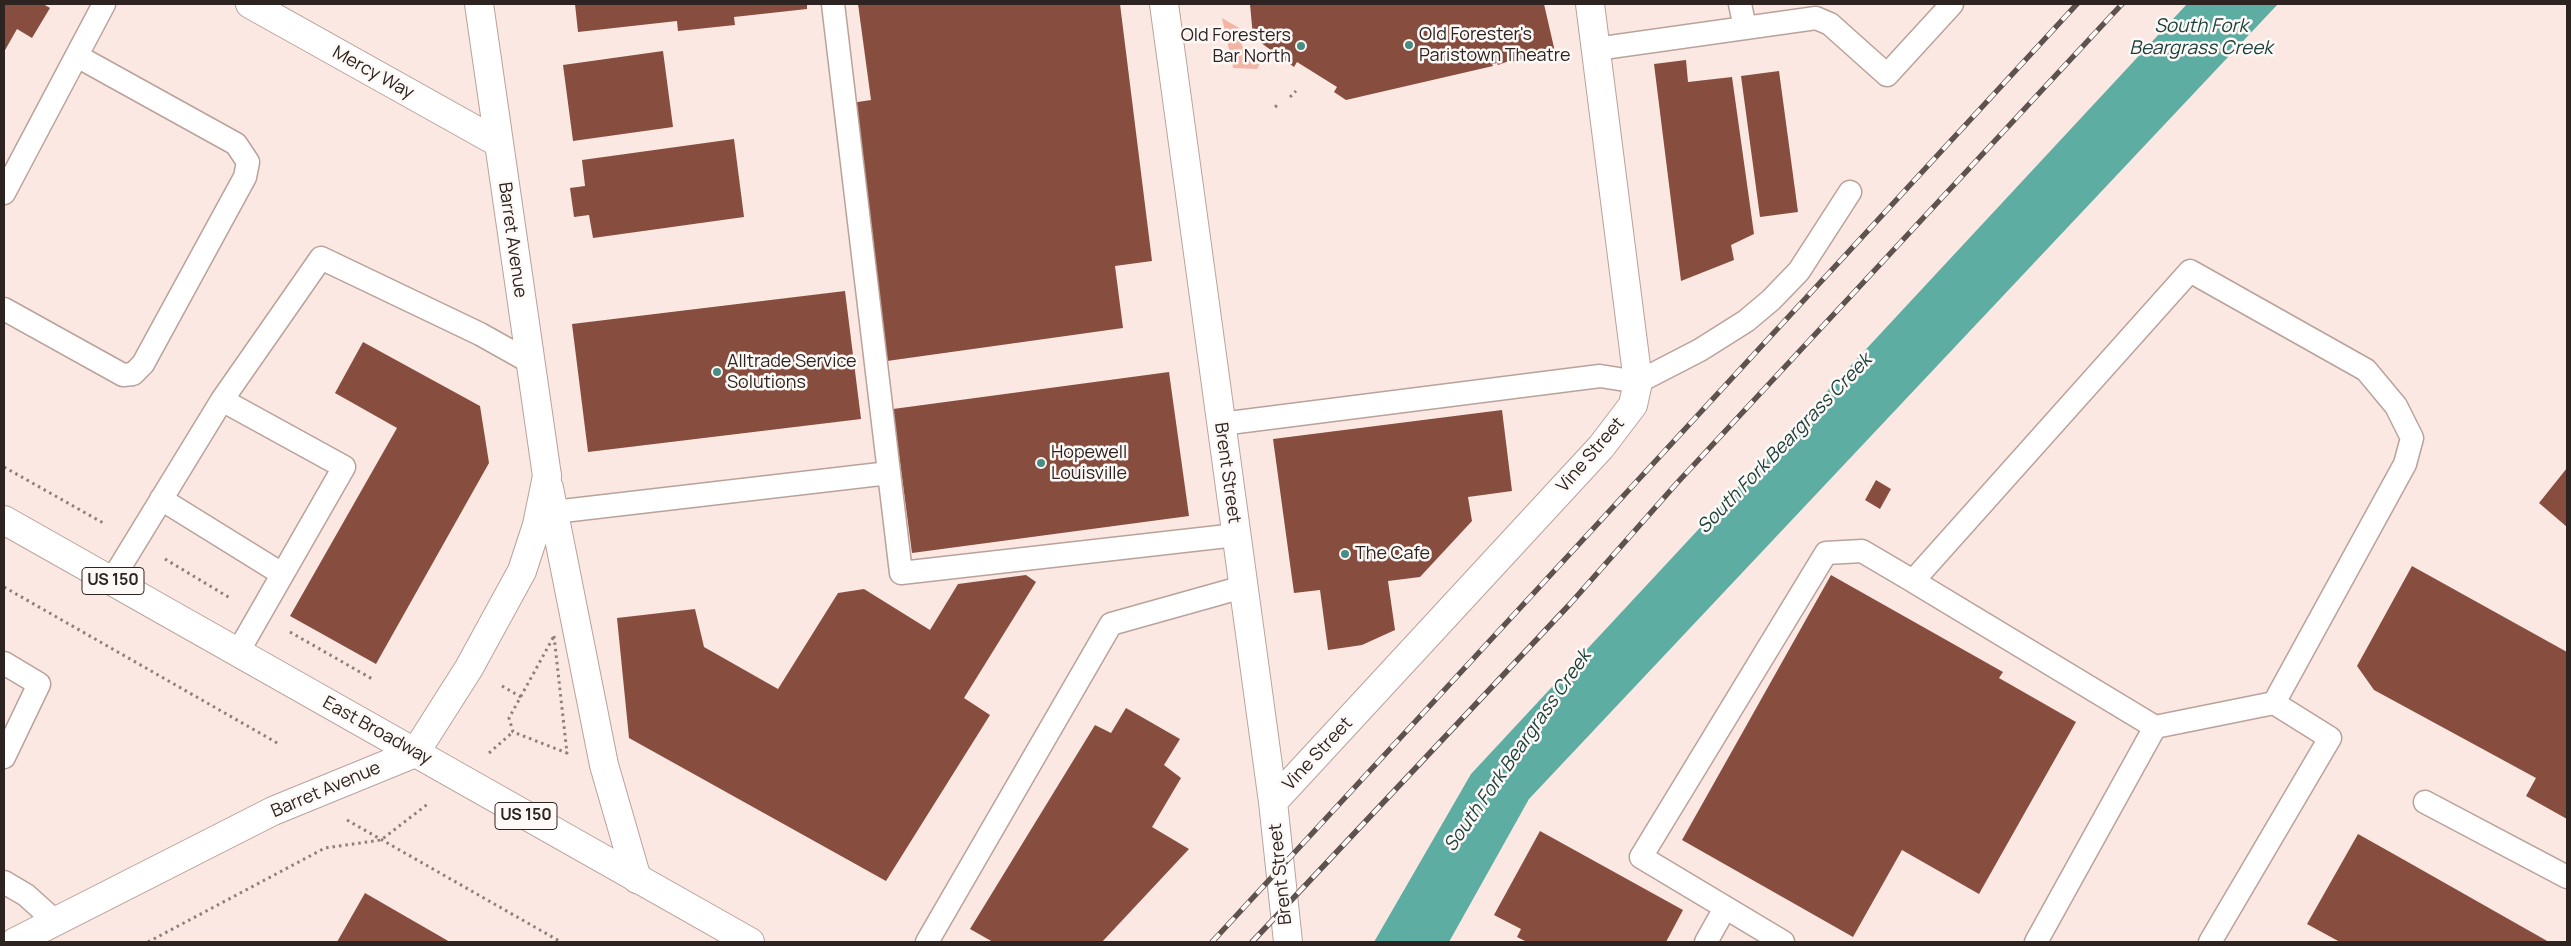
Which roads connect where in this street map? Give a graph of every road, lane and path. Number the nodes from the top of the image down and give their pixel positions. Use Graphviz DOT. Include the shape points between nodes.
graph roads {
  1 [pos="104,4"];
  2 [pos="250,4"];
  3 [pos="479,4"];
  4 [pos="832,4"];
  5 [pos="1164,4"];
  6 [pos="1590,4"];
  7 [pos="1740,4"];
  8 [pos="1952,4"];
  9 [pos="1745,28"];
  10 [pos="1596,49"];
  11 [pos="77,56"];
  12 [pos="1296,91"];
  13 [pos="1290,97"];
  14 [pos="1280,103"];
  15 [pos="1275,107"];
  16 [pos="497,142"];
  17 [pos="1850,192"];
  18 [pos="4,193"];
  19 [pos="4,309"];
  20 [pos="530,362"];
  21 [pos="1638,382"];
  22 [pos="222,400"];
  23 [pos="1221,424"];
  24 [pos="4,467"];
  25 [pos="889,473"];
  26 [pos="546,476"];
  27 [pos="161,499"];
  28 [pos="554,512"];
  29 [pos="4,520"];
  30 [pos="1236,535"];
  31 [pos="135,541"];
  32 [pos="282,574"];
  33 [pos="112,580"];
  34 [pos="1913,581"];
  35 [pos="4,587"];
  36 [pos="1243,587"];
  37 [pos="259,615"];
  38 [pos="238,652"];
  39 [pos="4,663"];
  40 [pos="374,680"];
  41 [pos="2274,703"];
  42 [pos="2155,727"];
  43 [pos="513,732"];
  44 [pos="279,744"];
  45 [pos="415,753"];
  46 [pos="4,757"];
  47 [pos="460,778"];
  48 [pos="308,797"];
  49 [pos="1273,802"];
  50 [pos="2425,802"];
  51 [pos="381,840"];
  52 [pos="2567,877"];
  53 [pos="637,879"];
  54 [pos="4,882"];
  55 [pos="1725,908"];
  56 [pos="56,922"];
  57 [pos="15,942"];
  58 [pos="148,942"];
  59 [pos="561,942"];
  60 [pos="750,942"];
  61 [pos="927,942"];
  62 [pos="1288,942"];
  63 [pos="1706,942"];
  64 [pos="1783,942"];
  65 [pos="2036,942"];
  66 [pos="2210,942"];
  1 -- 11 [label="lane"];
  2 -- 16 [label="street, Mercy Way"];
  3 -- 16 [label="street, Barret Avenue"];
  4 -- 25 [label="lane"];
  5 -- 23 [label="street, Brent Street"];
  6 -- 10 [label="street, Vine Street"];
  7 -- 9 [label="lane"];
  8 -- 9 [label="lane" via="1887,75 1830,24 1816,18"];
  9 -- 10 [label="lane"];
  10 -- 21 [label="street, Vine Street"];
  11 -- 18 [label="lane"];
  11 -- 19 [label="lane" via="236,144 248,162 245,177 143,364 133,374 123,375"];
  12 -- 13 [label="path"];
  14 -- 15 [label="path"];
  16 -- 20 [label="street, Barret Avenue"];
  17 -- 21 [label="lane" via="1799,272 1771,300 1746,321 1700,350"];
  20 -- 22 [label="lane" via="480,334 321,258"];
  20 -- 26 [label="street, Barret Avenue"];
  21 -- 23 [label="lane" via="1600,376"];
  21 -- 49 [label="street, Vine Street" via="1633,405 1601,447"];
  22 -- 27 [label="lane"];
  22 -- 32 [label="lane" via="344,467"];
  23 -- 30 [label="street, Brent Street"];
  24 -- 31 [label="path"];
  25 -- 28 [label="lane"];
  25 -- 30 [label="lane" via="901,573"];
  26 -- 28 [label="street, Barret Avenue"];
  26 -- 45 [label="street, Barret Avenue" via="537,525 522,571 470,668"];
  27 -- 31 [label="lane"];
  27 -- 32 [label="lane"];
  28 -- 53 [label="street, Barret Avenue" via="604,765"];
  29 -- 33 [label="street, East Broadway / US 150"];
  30 -- 36 [label="street, Brent Street"];
  31 -- 33 [label="lane"];
  31 -- 37 [label="path"];
  32 -- 37 [label="lane"];
  33 -- 38 [label="street, East Broadway / US 150"];
  34 -- 41 [label="lane" via="2190,271 2366,370 2396,406 2412,438 2405,464"];
  34 -- 42 [label="lane"];
  34 -- 55 [label="lane" via="1862,551 1826,553 1641,857"];
  35 -- 44 [label="path"];
  36 -- 49 [label="street, Brent Street"];
  36 -- 61 [label="lane" via="1111,624"];
  37 -- 38 [label="lane"];
  37 -- 40 [label="path"];
  38 -- 45 [label="street, East Broadway / US 150"];
  39 -- 46 [label="lane" via="39,684"];
  41 -- 42 [label="lane"];
  41 -- 66 [label="lane" via="2330,738"];
  42 -- 65 [label="lane"];
  43 -- 43 [label="path" via="509,718 554,636 567,753"];
  43 -- 47 [label="path"];
  45 -- 47 [label="street, East Broadway / US 150"];
  45 -- 48 [label="street, Barret Avenue"];
  47 -- 51 [label="path"];
  47 -- 53 [label="street, East Broadway / US 150"];
  48 -- 51 [label="path"];
  48 -- 56 [label="street, Barret Avenue" via="273,811"];
  49 -- 62 [label="street, Brent Street"];
  50 -- 52 [label="lane"];
  51 -- 58 [label="path" via="325,848"];
  51 -- 59 [label="path"];
  53 -- 60 [label="street, East Broadway / US 150"];
  54 -- 56 [label="lane" via="26,895"];
  55 -- 63 [label="lane"];
  55 -- 64 [label="lane"];
  56 -- 57 [label="street, Barret Avenue"];
}
